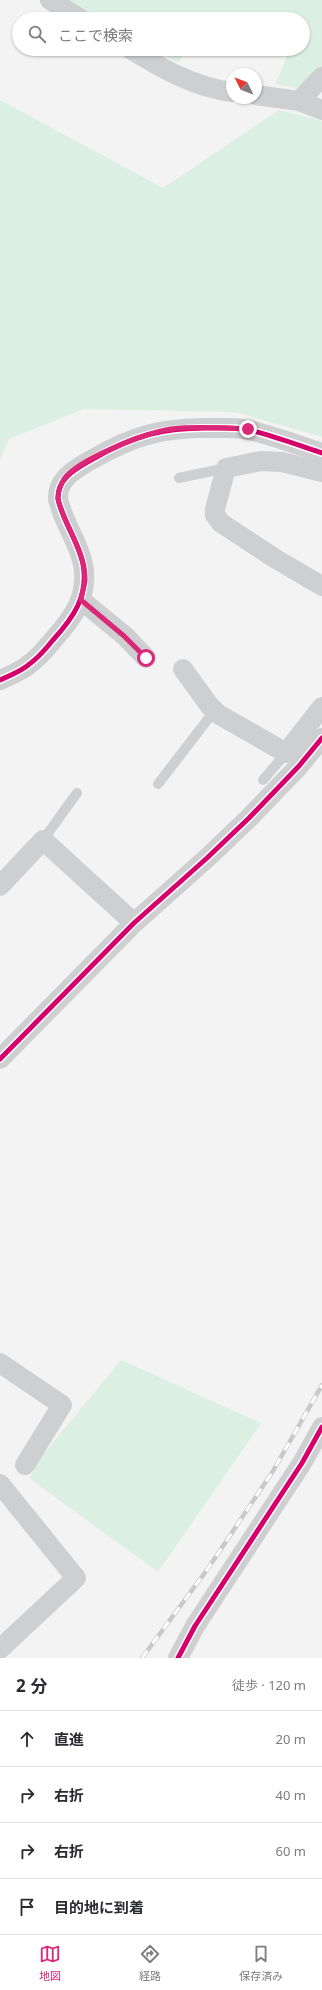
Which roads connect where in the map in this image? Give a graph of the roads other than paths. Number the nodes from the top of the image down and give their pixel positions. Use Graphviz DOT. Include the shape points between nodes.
graph roads {
  1 [pos="50,0"];
  2 [pos="70,12"];
  3 [pos="143,56"];
  4 [pos="322,77"];
  5 [pos="226,91"];
  6 [pos="262,97"];
  7 [pos="299,101"];
  8 [pos="322,110"];
  9 [pos="322,453"];
  10 [pos="226,468"];
  11 [pos="322,472"];
  12 [pos="179,478"];
  13 [pos="322,586"];
  14 [pos="81,600"];
  15 [pos="146,658"];
  16 [pos="183,669"];
  17 [pos="0,680"];
  18 [pos="322,707"];
  19 [pos="215,710"];
  20 [pos="322,738"];
  21 [pos="286,753"];
  22 [pos="263,780"];
  23 [pos="158,784"];
  24 [pos="77,793"];
  25 [pos="43,840"];
  26 [pos="0,886"];
  27 [pos="134,923"];
  28 [pos="0,1059"];
  29 [pos="0,1364"];
  30 [pos="322,1427"];
  31 [pos="25,1465"];
  32 [pos="0,1484"];
  33 [pos="0,1649"];
  34 [pos="178,1658"];
  1 -- 2 [label="street"];
  3 -- 5 [label="street" via="189,82"];
  4 -- 7 [label="street"];
  6 -- 7 [label="street"];
  7 -- 8 [label="street"];
  9 -- 14 [label="street" via="248,429 194,427 152,432 114,448 73,470 64,479 58,499 83,565 85,582"];
  10 -- 11 [label="street" via="261,461 282,462"];
  10 -- 12 [label="lane"];
  10 -- 13 [label="street" via="215,502 217,520"];
  14 -- 15 [label="street"];
  14 -- 17 [label="street" via="71,620 37,659"];
  16 -- 19 [label="street"];
  18 -- 21 [label="street"];
  19 -- 21 [label="street"];
  19 -- 23 [label="lane"];
  20 -- 27 [label="street" via="249,818"];
  21 -- 22 [label="lane"];
  24 -- 25 [label="lane"];
  25 -- 26 [label="street"];
  25 -- 27 [label="street"];
  27 -- 28 [label="street"];
  29 -- 31 [label="street" via="62,1405"];
  30 -- 34 [label="street" via="302,1463 195,1626"];
  32 -- 33 [label="street" via="76,1578"];
}
